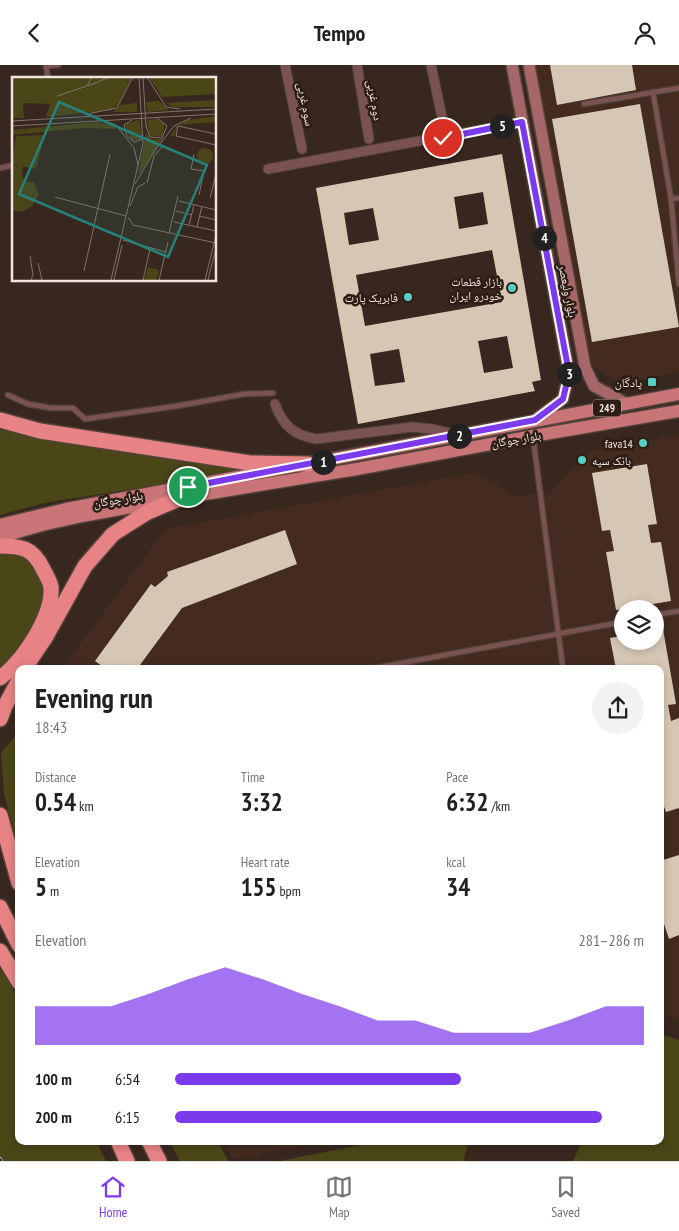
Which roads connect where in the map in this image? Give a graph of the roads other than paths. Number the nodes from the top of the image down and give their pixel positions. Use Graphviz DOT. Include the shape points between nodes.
graph roads {
  1 [pos="58,65"];
  2 [pos="285,65"];
  3 [pos="356,65"];
  4 [pos="431,65"];
  5 [pos="512,65"];
  6 [pos="529,65"];
  7 [pos="48,77"];
  8 [pos="679,88"];
  9 [pos="653,92"];
  10 [pos="584,104"];
  11 [pos="443,122"];
  12 [pos="522,122"];
  13 [pos="370,139"];
  14 [pos="302,149"];
  15 [pos="268,169"];
  16 [pos="679,198"];
  17 [pos="671,199"];
  18 [pos="679,284"];
  19 [pos="574,306"];
  20 [pos="558,312"];
  21 [pos="273,393"];
  22 [pos="8,395"];
  23 [pos="679,395"];
  24 [pos="275,404"];
  25 [pos="627,404"];
  26 [pos="679,411"];
  27 [pos="0,420"];
  28 [pos="535,420"];
  29 [pos="460,435"];
  30 [pos="533,436"];
  31 [pos="308,464"];
  32 [pos="181,498"];
  33 [pos="0,525"];
  34 [pos="0,537"];
  35 [pos="0,545"];
  36 [pos="679,611"];
  37 [pos="664,614"];
  38 [pos="614,624"];
  39 [pos="558,634"];
  40 [pos="27,665"];
  41 [pos="391,665"];
  42 [pos="562,665"];
  43 [pos="0,678"];
  44 [pos="15,688"];
  45 [pos="0,719"];
  46 [pos="0,815"];
  47 [pos="0,848"];
  48 [pos="15,869"];
  49 [pos="15,879"];
  50 [pos="0,907"];
  51 [pos="15,937"];
  52 [pos="0,951"];
  53 [pos="15,975"];
  54 [pos="120,1145"];
  55 [pos="150,1145"];
  56 [pos="127,1161"];
  57 [pos="159,1161"];
  1 -- 7 [label="lane" via="46,66"];
  2 -- 14 [label="street, سوم غربی"];
  3 -- 13 [label="street, دوم غربی"];
  4 -- 11 [label="street"];
  5 -- 12 [label="main road, بلوار ولیعصر"];
  6 -- 19 [label="main road, بلوار ولیعصر"];
  8 -- 9 [label="lane"];
  9 -- 10 [label="lane"];
  9 -- 17 [label="lane"];
  12 -- 15 [label="street"];
  12 -- 20 [label="main road, بلوار ولیعصر"];
  16 -- 17 [label="lane"];
  17 -- 18 [label="lane"];
  19 -- 20 [label="main road" via="566,316"];
  19 -- 25 [label="main road, بلوار ولیعصر" via="584,367 594,386"];
  20 -- 28 [label="main road, بلوار ولیعصر" via="569,373 563,399"];
  21 -- 22 [label="lane" via="85,419 73,408 28,404"];
  23 -- 25 [label="main road, بلوار چوگان / 249"];
  24 -- 29 [label="street" via="289,428 301,436 316,439 412,427"];
  25 -- 28 [label="main road, بلوار چوگان / 249"];
  26 -- 30 [label="main road, بلوار چوگان / 249"];
  27 -- 31 [label="highway" via="40,431 250,463"];
  28 -- 29 [label="main road, بلوار چوگان / 249"];
  29 -- 31 [label="main road, بلوار چوگان / 249"];
  30 -- 32 [label="main road, بلوار چوگان / 249"];
  30 -- 39 [label="lane"];
  31 -- 33 [label="main road, بلوار چوگان / 249" via="66,509"];
  32 -- 34 [label="main road, بلوار چوگان / 249" via="42,525"];
  32 -- 40 [label="highway" via="148,512 113,534 84,566"];
  35 -- 43 [label="highway" via="22,547 33,553 51,585 50,604 29,647"];
  36 -- 37 [label="lane"];
  38 -- 39 [label="lane"];
  39 -- 41 [label="lane"];
  39 -- 42 [label="lane"];
  44 -- 45 [label="highway"];
  46 -- 48 [label="highway"];
  47 -- 49 [label="highway"];
  50 -- 51 [label="highway"];
  52 -- 53 [label="highway"];
  54 -- 56 [label="highway"];
  55 -- 57 [label="highway"];
}
